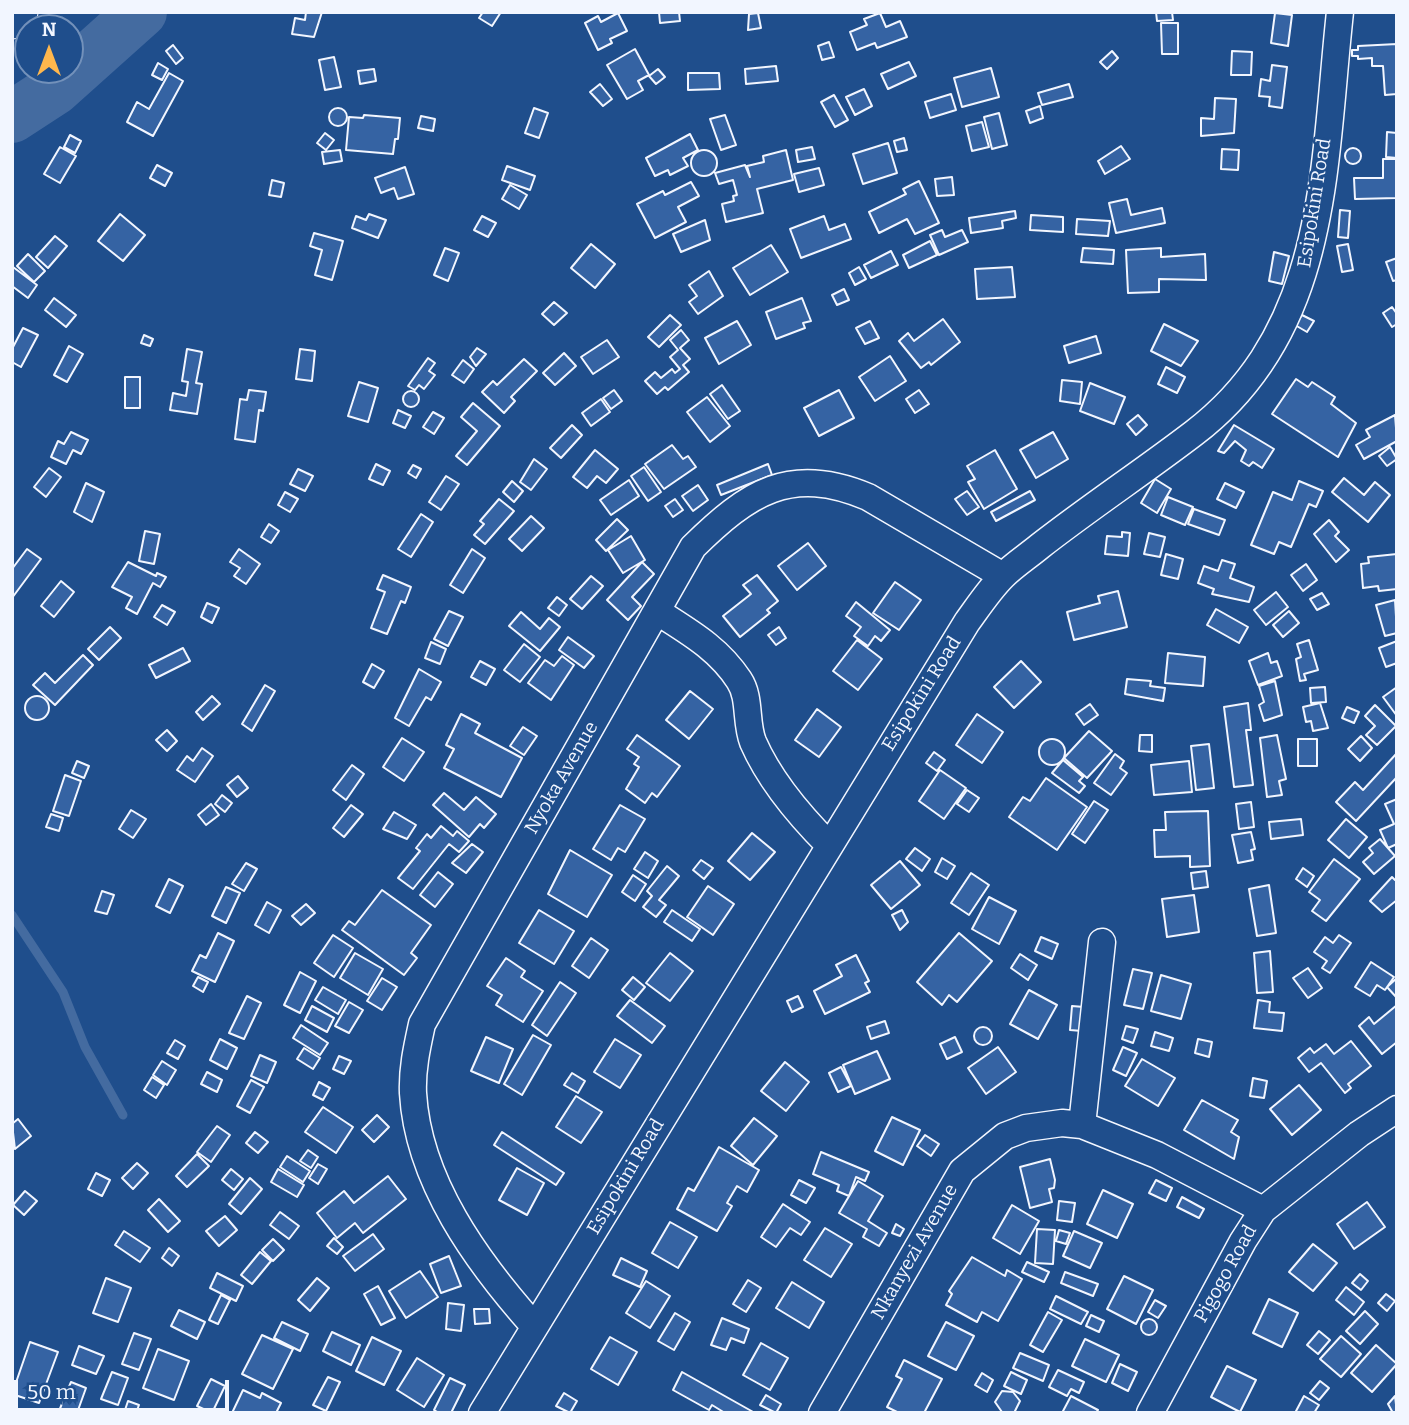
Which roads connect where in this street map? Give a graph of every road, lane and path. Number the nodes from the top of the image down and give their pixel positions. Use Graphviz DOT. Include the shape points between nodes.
graph roads {
  1 [pos="19,12"];
  2 [pos="1340,12"];
  3 [pos="12,20"];
  4 [pos="1003,576"];
  5 [pos="657,612"];
  6 [pos="829,845"];
  7 [pos="1102,942"];
  8 [pos="1397,1109"];
  9 [pos="1082,1125"];
  10 [pos="1263,1210"];
  11 [pos="534,1326"];
  12 [pos="482,1413"];
  13 [pos="822,1413"];
  14 [pos="1150,1413"];
  1 -- 3 [label="street"];
  2 -- 4 [label="street, Esipokini Road" via="1320,194 1305,273 1287,320 1256,374 1196,432"];
  4 -- 5 [label="street, Nyoka Avenue" via="868,497 847,488 799,482 780,485 731,510 692,547"];
  4 -- 6 [label="street, Esipokini Road" via="967,622"];
  5 -- 6 [label="street" via="715,650 733,672 744,690 752,740 783,794"];
  5 -- 11 [label="street, Nyoka Avenue" via="422,1024 414,1060 417,1126 435,1180 500,1288"];
  6 -- 11 [label="street, Esipokini Road"];
  7 -- 9 [label="street"];
  8 -- 10 [label="street, Pigogo Road"];
  9 -- 10 [label="street, Nkanyezi Avenue" via="1157,1155"];
  9 -- 13 [label="street, Nkanyezi Avenue" via="1026,1128 1004,1136 962,1171"];
  10 -- 14 [label="street, Pigogo Road"];
  11 -- 12 [label="street, Esipokini Road"];
}
